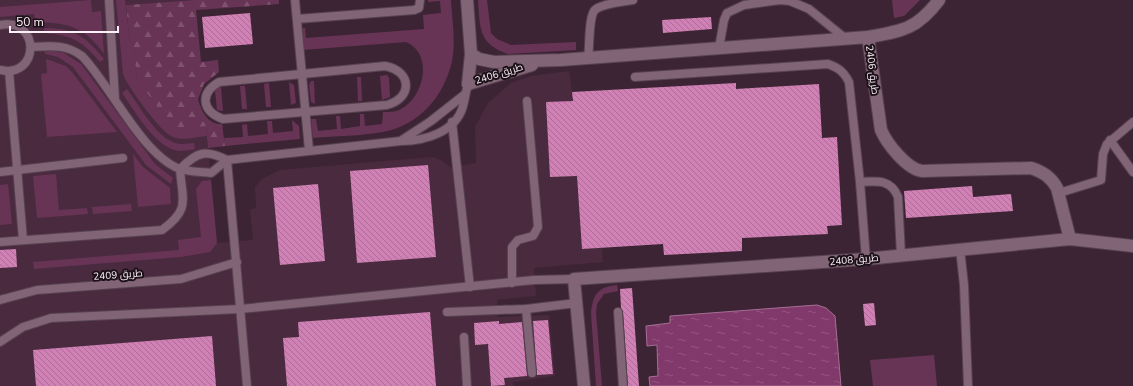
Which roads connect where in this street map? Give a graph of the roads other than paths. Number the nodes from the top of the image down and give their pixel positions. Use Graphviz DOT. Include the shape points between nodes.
graph roads {
  1 [pos="109,0"];
  2 [pos="295,0"];
  3 [pos="420,0"];
  4 [pos="467,0"];
  5 [pos="633,0"];
  6 [pos="939,0"];
  7 [pos="297,19"];
  8 [pos="0,25"];
  9 [pos="868,37"];
  10 [pos="846,39"];
  11 [pos="31,47"];
  12 [pos="719,48"];
  13 [pos="471,54"];
  14 [pos="588,58"];
  15 [pos="561,60"];
  16 [pos="4,70"];
  17 [pos="302,74"];
  18 [pos="635,77"];
  19 [pos="466,90"];
  20 [pos="115,99"];
  21 [pos="527,101"];
  22 [pos="305,112"];
  23 [pos="452,122"];
  24 [pos="1133,122"];
  25 [pos="401,140"];
  26 [pos="1110,140"];
  27 [pos="309,150"];
  28 [pos="123,158"];
  29 [pos="227,160"];
  30 [pos="180,169"];
  31 [pos="17,170"];
  32 [pos="0,172"];
  33 [pos="1133,172"];
  34 [pos="860,182"];
  35 [pos="1059,193"];
  36 [pos="1070,239"];
  37 [pos="23,240"];
  38 [pos="0,242"];
  39 [pos="1133,246"];
  40 [pos="960,249"];
  41 [pos="901,256"];
  42 [pos="866,259"];
  43 [pos="237,262"];
  44 [pos="574,279"];
  45 [pos="512,282"];
  46 [pos="470,287"];
  47 [pos="0,300"];
  48 [pos="577,303"];
  49 [pos="240,309"];
  50 [pos="526,309"];
  51 [pos="447,312"];
  52 [pos="618,312"];
  53 [pos="464,337"];
  54 [pos="0,342"];
  55 [pos="532,373"];
  56 [pos="247,386"];
  57 [pos="467,386"];
  58 [pos="584,386"];
  59 [pos="623,386"];
  60 [pos="968,386"];
  1 -- 20 [label="lane"];
  2 -- 7 [label="lane"];
  3 -- 7 [label="lane" via="419,8 414,10"];
  4 -- 13 [label="street, طريق 2406"];
  5 -- 14 [label="lane" via="600,7 593,11"];
  6 -- 9 [label="street" via="916,25 898,32"];
  7 -- 17 [label="lane"];
  8 -- 11 [label="lane" via="21,28 26,33"];
  9 -- 10 [label="street, طريق 2406"];
  9 -- 35 [label="street, طريق 2406" via="881,130 908,166 922,172 1031,168 1047,175"];
  10 -- 12 [label="street, طريق 2406"];
  10 -- 12 [label="lane" via="809,9 790,1 780,0 744,5 727,13"];
  11 -- 16 [label="lane" via="27,61 22,66"];
  11 -- 20 [label="lane" via="58,45 77,52"];
  12 -- 14 [label="street, طريق 2406"];
  13 -- 15 [label="street, طريق 2406" via="479,59 494,62"];
  13 -- 19 [label="street, طريق 2406"];
  14 -- 15 [label="street, طريق 2406"];
  15 -- 19 [label="street, طريق 2406" via="526,66"];
  16 -- 31 [label="lane"];
  17 -- 22 [label="lane"];
  17 -- 22 [label="lane" via="219,82 210,87 206,107 213,115 223,119"];
  17 -- 22 [label="lane" via="385,66 395,68 403,75 406,85 404,95 397,102 387,105"];
  18 -- 34 [label="lane" via="828,64 837,67 844,73 848,82"];
  19 -- 23 [label="lane" via="463,106"];
  19 -- 25 [label="lane" via="430,121"];
  20 -- 30 [label="lane" via="152,148 164,160"];
  21 -- 45 [label="lane" via="538,227 533,236 518,240 512,247"];
  22 -- 27 [label="lane"];
  23 -- 25 [label="lane" via="429,138"];
  23 -- 46 [label="lane"];
  24 -- 26 [label="lane"];
  25 -- 27 [label="lane"];
  26 -- 33 [label="lane"];
  26 -- 35 [label="lane" via="1104,149 1101,180"];
  27 -- 29 [label="lane"];
  28 -- 31 [label="lane"];
  29 -- 30 [label="lane" via="211,173"];
  29 -- 30 [label="lane" via="209,153 201,154 193,157"];
  29 -- 43 [label="lane"];
  30 -- 37 [label="lane" via="183,209 179,216 162,230"];
  31 -- 32 [label="lane"];
  31 -- 37 [label="lane"];
  34 -- 41 [label="lane" via="885,182 895,190 898,197"];
  34 -- 42 [label="lane"];
  35 -- 36 [label="street, طريق 2406"];
  36 -- 39 [label="street, طريق 2408"];
  36 -- 40 [label="street, طريق 2408"];
  37 -- 38 [label="lane"];
  40 -- 41 [label="street, طريق 2408"];
  40 -- 60 [label="lane"];
  41 -- 42 [label="street, طريق 2408"];
  42 -- 44 [label="street, طريق 2408"];
  43 -- 47 [label="lane, طريق 2409" via="181,279 37,290"];
  43 -- 49 [label="lane"];
  44 -- 45 [label="lane"];
  44 -- 48 [label="street"];
  45 -- 46 [label="lane"];
  46 -- 49 [label="lane"];
  48 -- 50 [label="lane"];
  48 -- 58 [label="street"];
  49 -- 54 [label="lane" via="50,318 22,327"];
  49 -- 56 [label="lane"];
  50 -- 51 [label="lane"];
  50 -- 55 [label="lane"];
  52 -- 59 [label="lane"];
  53 -- 57 [label="lane"];
}
